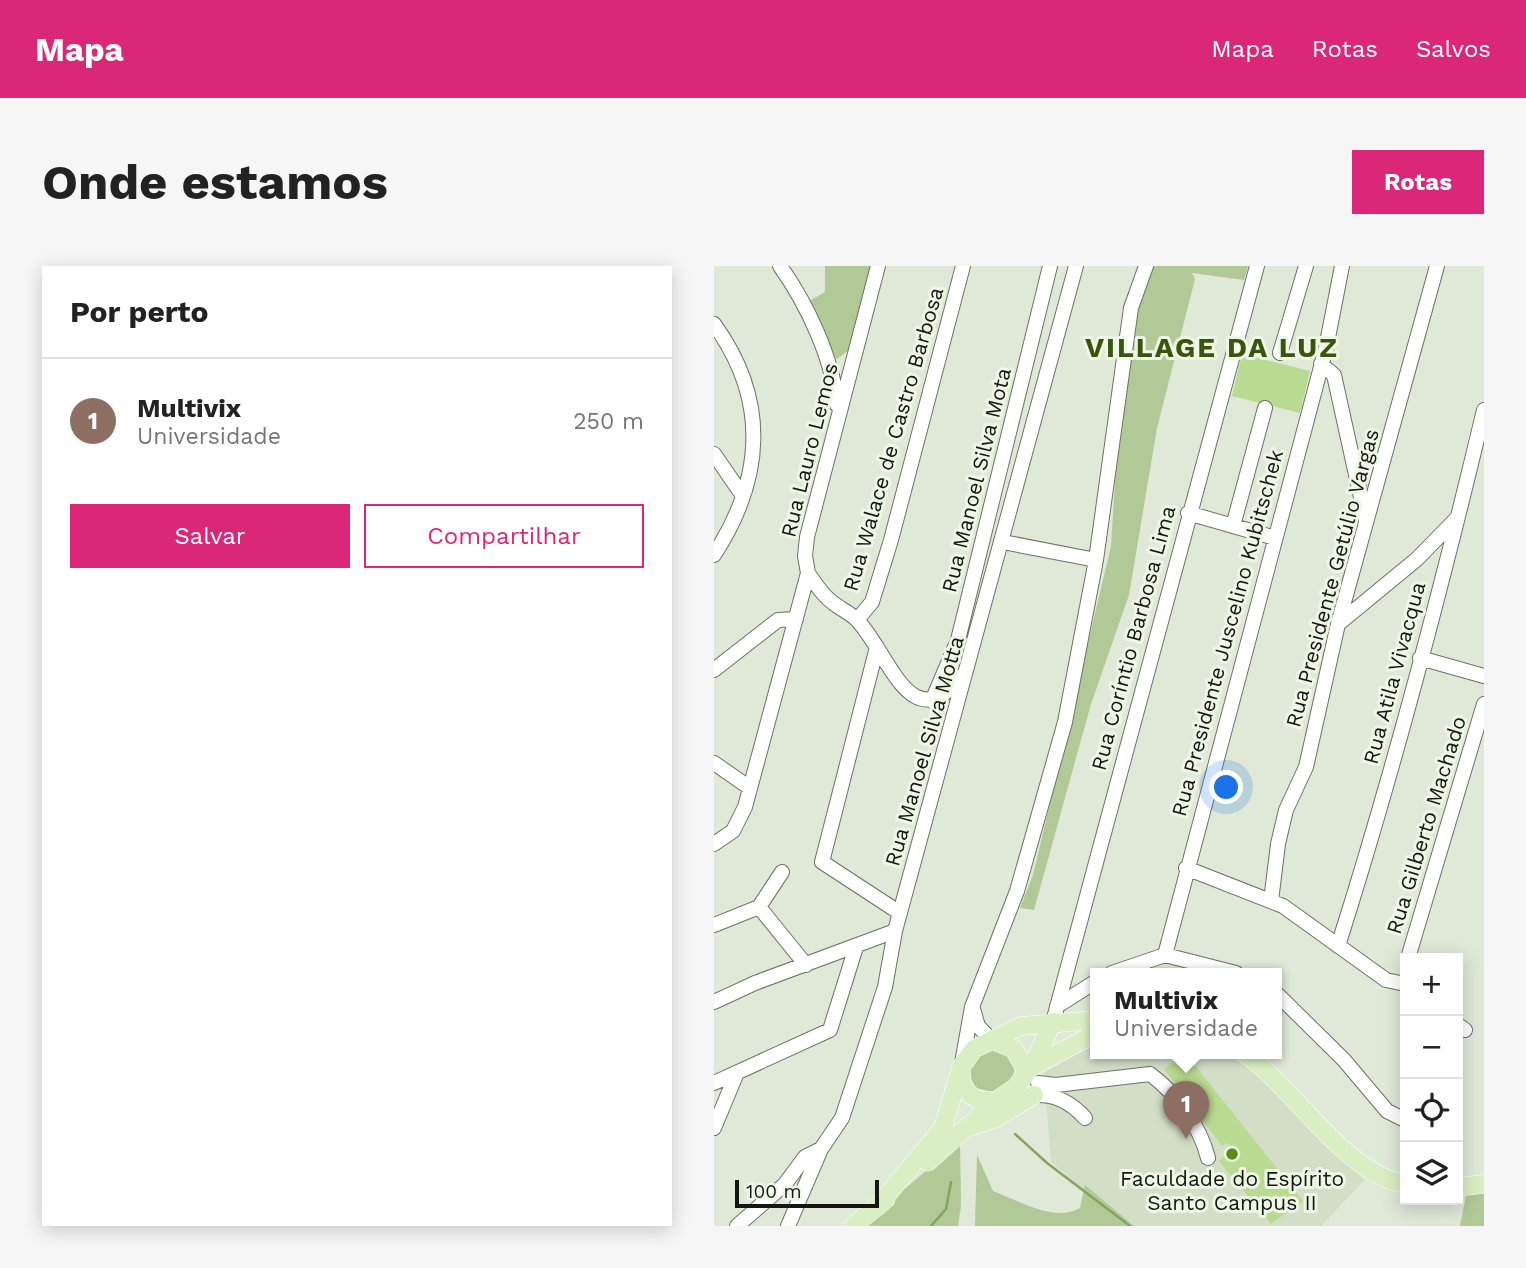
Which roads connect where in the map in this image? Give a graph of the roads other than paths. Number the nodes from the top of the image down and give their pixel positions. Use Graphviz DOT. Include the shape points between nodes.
graph roads {
  1 [pos="780,266"];
  2 [pos="878,266"];
  3 [pos="963,266"];
  4 [pos="1050,266"];
  5 [pos="1076,266"];
  6 [pos="1146,266"];
  7 [pos="1256,266"];
  8 [pos="1306,266"];
  9 [pos="1341,266"];
  10 [pos="1437,266"];
  11 [pos="714,324"];
  12 [pos="822,352"];
  13 [pos="1280,353"];
  14 [pos="855,354"];
  15 [pos="1321,364"];
  16 [pos="1265,408"];
  17 [pos="1484,410"];
  18 [pos="838,416"];
  19 [pos="714,454"];
  20 [pos="743,496"];
  21 [pos="1188,513"];
  22 [pos="1459,516"];
  23 [pos="1367,524"];
  24 [pos="1233,526"];
  25 [pos="1275,538"];
  26 [pos="1003,542"];
  27 [pos="714,555"];
  28 [pos="1096,560"];
  29 [pos="808,573"];
  30 [pos="796,619"];
  31 [pos="857,620"];
  32 [pos="1338,624"];
  33 [pos="877,647"];
  34 [pos="1420,658"];
  35 [pos="970,667"];
  36 [pos="714,670"];
  37 [pos="1484,676"];
  38 [pos="932,701"];
  39 [pos="1484,704"];
  40 [pos="714,763"];
  41 [pos="750,788"];
  42 [pos="714,844"];
  43 [pos="1186,868"];
  44 [pos="782,872"];
  45 [pos="1271,901"];
  46 [pos="759,907"];
  47 [pos="900,913"];
  48 [pos="714,925"];
  49 [pos="895,931"];
  50 [pos="1338,946"];
  51 [pos="856,947"];
  52 [pos="1409,953"];
  53 [pos="1165,955"];
  54 [pos="806,965"];
  55 [pos="1126,968"];
  56 [pos="1216,968"];
  57 [pos="1400,978"];
  58 [pos="1090,986"];
  59 [pos="1282,999"];
  60 [pos="714,1002"];
  61 [pos="972,1007"];
  62 [pos="1055,1014"];
  63 [pos="1090,1019"];
  64 [pos="1090,1038"];
  65 [pos="991,1040"];
  66 [pos="1250,1059"];
  67 [pos="961,1067"];
  68 [pos="736,1075"];
  69 [pos="1032,1079"];
  70 [pos="714,1083"];
  71 [pos="1060,1089"];
  72 [pos="997,1100"];
  73 [pos="1085,1118"];
  74 [pos="1400,1118"];
  75 [pos="714,1128"];
  76 [pos="966,1128"];
  77 [pos="821,1149"];
  78 [pos="1208,1158"];
  79 [pos="1400,1183"];
  80 [pos="1484,1184"];
  81 [pos="1463,1186"];
  82 [pos="877,1207"];
  83 [pos="737,1226"];
  84 [pos="788,1226"];
  85 [pos="853,1226"];
  1 -- 12 [label="street" via="799,291"];
  2 -- 14 [label="street, Rua Lauro Lemos"];
  3 -- 31 [label="street, Rua Walace de Castro Barbosa" via="884,565 872,603"];
  4 -- 38 [label="street, Rua Manoel Silva Mota" via="958,640"];
  5 -- 26 [label="street, Rua Manoel Silva Motta"];
  6 -- 28 [label="street" via="1131,308"];
  7 -- 21 [label="street, Rua Coríntio Barbosa Lima"];
  8 -- 13 [label="street"];
  9 -- 15 [label="street, Rua Presidente Juscelino Kubitschek"];
  10 -- 23 [label="street, Rua Presidente Getúlio Vargas"];
  11 -- 20 [label="street" via="730,346 752,409 754,462"];
  12 -- 14 [label="street" via="837,362 846,362"];
  12 -- 18 [label="street" via="835,384"];
  14 -- 18 [label="street, Rua Lauro Lemos"];
  15 -- 23 [label="street" via="1334,374"];
  15 -- 25 [label="street, Rua Presidente Juscelino Kubitschek"];
  16 -- 24 [label="street"];
  17 -- 22 [label="street, Rua Atila Vivacqua"];
  18 -- 29 [label="street, Rua Lauro Lemos" via="807,537"];
  19 -- 20 [label="street"];
  20 -- 27 [label="street"];
  21 -- 24 [label="street"];
  21 -- 62 [label="street, Rua Coríntio Barbosa Lima"];
  22 -- 32 [label="street" via="1417,559"];
  22 -- 34 [label="street, Rua Atila Vivacqua"];
  23 -- 32 [label="street, Rua Presidente Getúlio Vargas"];
  24 -- 25 [label="street"];
  25 -- 43 [label="street, Rua Presidente Juscelino Kubitschek"];
  26 -- 28 [label="street"];
  26 -- 35 [label="street, Rua Manoel Silva Motta"];
  28 -- 61 [label="street" via="1065,722 1043,807 1017,891"];
  29 -- 30 [label="street, Rua Lauro Lemos"];
  29 -- 31 [label="street" via="829,600"];
  30 -- 36 [label="street" via="778,620"];
  30 -- 41 [label="street, Rua Lauro Lemos"];
  31 -- 33 [label="street"];
  32 -- 45 [label="street, Rua Presidente Getúlio Vargas" via="1306,766 1286,810"];
  33 -- 38 [label="street" via="903,687 917,698"];
  33 -- 47 [label="street" via="822,862"];
  34 -- 37 [label="street"];
  34 -- 50 [label="street, Rua Atila Vivacqua"];
  35 -- 38 [label="street" via="949,694"];
  35 -- 47 [label="street, Rua Manoel Silva Motta"];
  39 -- 52 [label="street, Rua Gilberto Machado"];
  40 -- 41 [label="street"];
  41 -- 42 [label="street, Rua Lauro Lemos" via="733,831"];
  43 -- 45 [label="street"];
  43 -- 53 [label="street, Rua Presidente Juscelino Kubitschek"];
  44 -- 46 [label="street"];
  45 -- 50 [label="street"];
  46 -- 48 [label="street"];
  46 -- 54 [label="street"];
  47 -- 49 [label="street, Rua Manoel Silva Motta"];
  49 -- 51 [label="street"];
  49 -- 77 [label="street, Rua Manoel Silva Motta" via="885,987 850,1096 842,1118"];
  50 -- 57 [label="street" via="1386,980"];
  51 -- 54 [label="street"];
  51 -- 68 [label="street" via="830,1030"];
  53 -- 55 [label="street"];
  53 -- 56 [label="street"];
  54 -- 60 [label="street"];
  58 -- 62 [label="street"];
  59 -- 74 [label="street" via="1387,1111"];
  61 -- 65 [label="street" via="978,1026"];
  61 -- 67 [label="street"];
  62 -- 63 [label="main road"];
  62 -- 65 [label="main road"];
  62 -- 69 [label="main road"];
  64 -- 69 [label="main road"];
  65 -- 67 [label="main road" via="974,1049"];
  65 -- 69 [label="main road" via="1014,1049"];
  66 -- 79 [label="main road" via="1350,1157"];
  67 -- 72 [label="main road" via="964,1087 972,1097 981,1102"];
  67 -- 82 [label="main road" via="943,1128"];
  68 -- 70 [label="street"];
  68 -- 75 [label="street"];
  69 -- 71 [label="street"];
  69 -- 72 [label="street"];
  69 -- 72 [label="main road"];
  69 -- 76 [label="main road" via="996,1118"];
  71 -- 73 [label="street"];
  71 -- 78 [label="street" via="1150,1074 1185,1110"];
  72 -- 76 [label="main road"];
  76 -- 82 [label="main road"];
  77 -- 83 [label="street" via="805,1157 785,1184"];
  77 -- 84 [label="street"];
  80 -- 81 [label="main road"];
  82 -- 85 [label="main road"];
}
